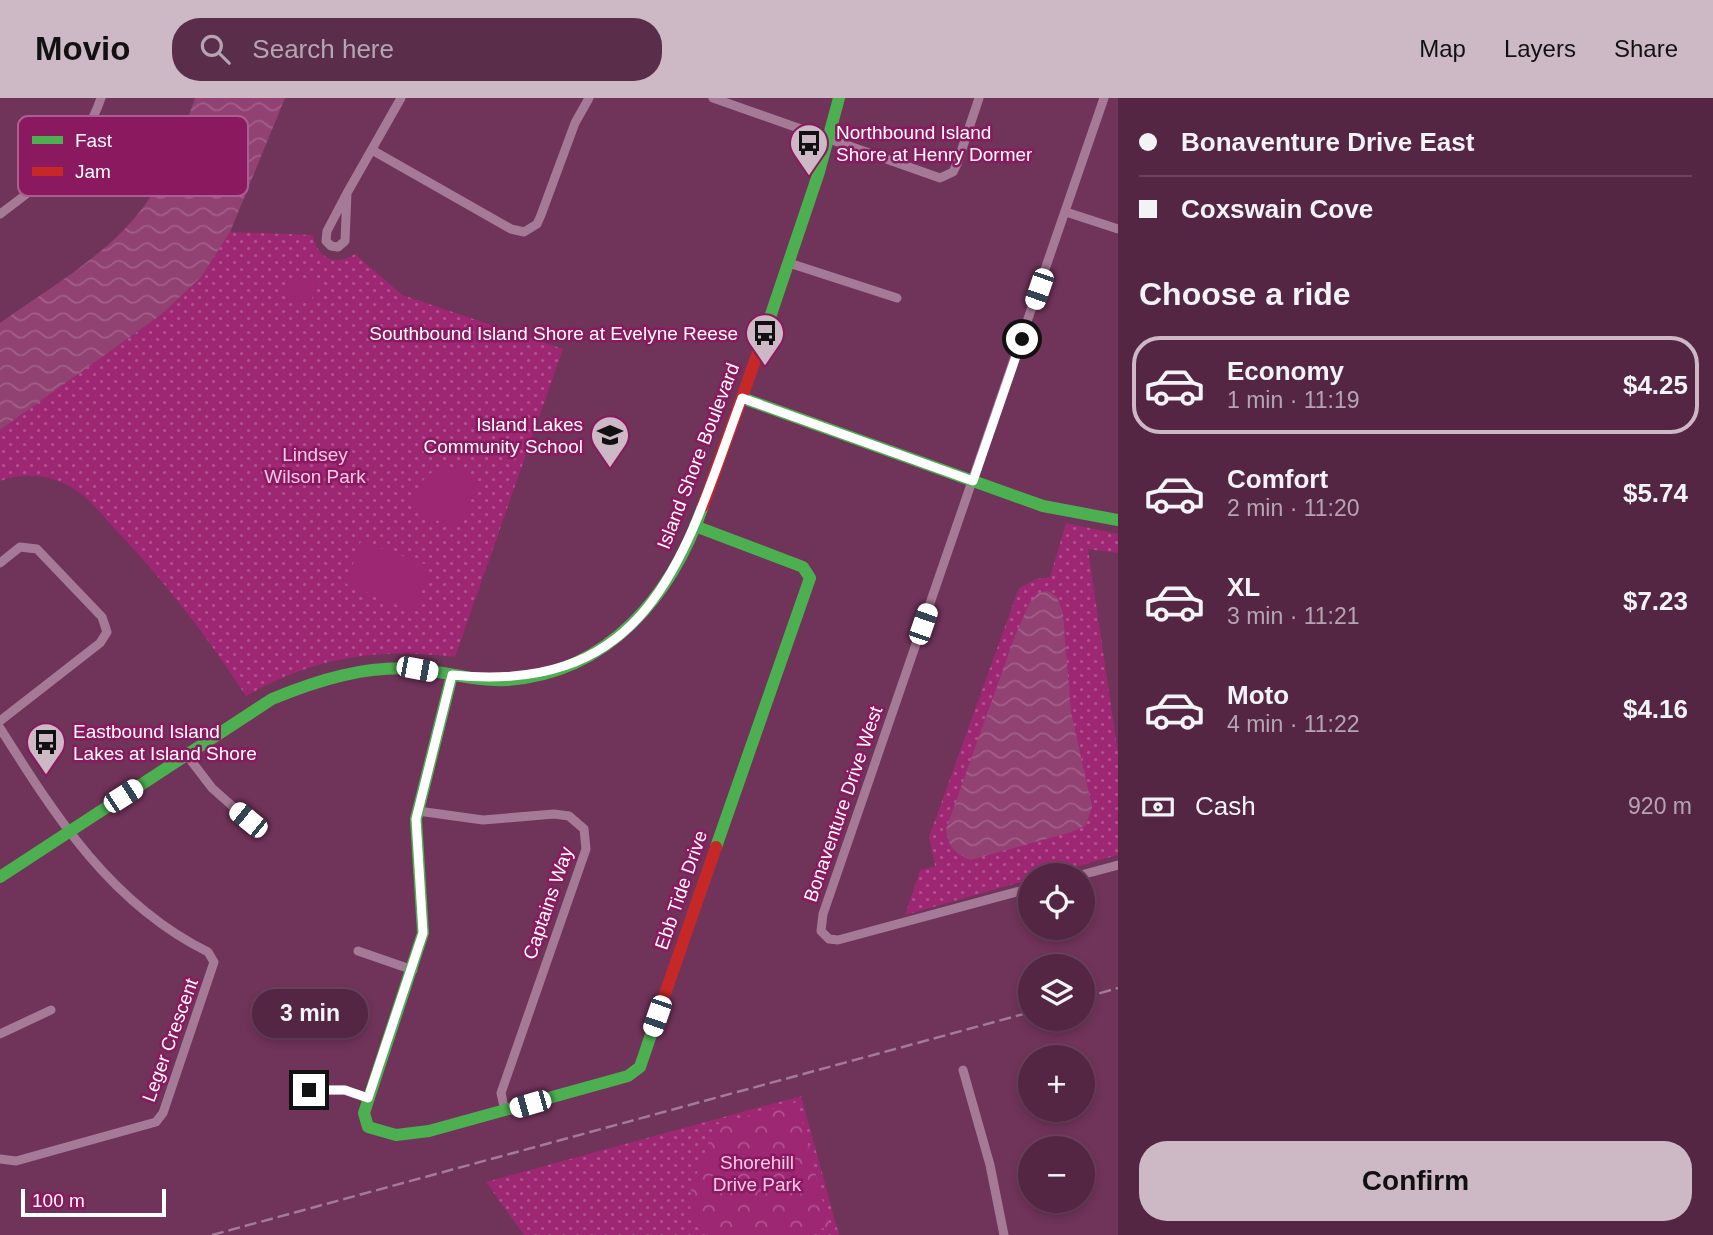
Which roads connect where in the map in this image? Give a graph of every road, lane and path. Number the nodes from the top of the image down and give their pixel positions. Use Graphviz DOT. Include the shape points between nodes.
graph roads {
  1 [pos="102,98"];
  2 [pos="401,98"];
  3 [pos="589,98"];
  4 [pos="713,98"];
  5 [pos="839,98"];
  6 [pos="979,98"];
  7 [pos="1104,98"];
  8 [pos="94,116"];
  9 [pos="831,139"];
  10 [pos="372,150"];
  11 [pos="347,193"];
  12 [pos="23,196"];
  13 [pos="1066,212"];
  14 [pos="0,214"];
  15 [pos="1118,229"];
  16 [pos="789,263"];
  17 [pos="897,298"];
  18 [pos="742,398"];
  19 [pos="973,481"];
  20 [pos="1118,520"];
  21 [pos="695,526"];
  22 [pos="0,563"];
  23 [pos="452,675"];
  24 [pos="0,721"];
  25 [pos="0,728"];
  26 [pos="186,754"];
  27 [pos="418,811"];
  28 [pos="248,820"];
  29 [pos="69,832"];
  30 [pos="1118,865"];
  31 [pos="1095,871"];
  32 [pos="0,877"];
  33 [pos="1018,892"];
  34 [pos="358,951"];
  35 [pos="413,970"];
  36 [pos="51,1010"];
  37 [pos="0,1034"];
  38 [pos="963,1070"];
  39 [pos="309,1090"];
  40 [pos="368,1098"];
  41 [pos="505,1111"];
  42 [pos="0,1159"];
  43 [pos="1004,1235"];
  1 -- 8 [label="street"];
  2 -- 10 [label="street"];
  3 -- 10 [label="street" via="537,224 524,232 511,229"];
  4 -- 9 [label="street"];
  5 -- 9 [label="street, Island Shore Boulevard"];
  6 -- 9 [label="street" via="957,164 944,177"];
  7 -- 13 [label="street"];
  9 -- 16 [label="street, Island Shore Boulevard"];
  10 -- 11 [label="street"];
  11 -- 11 [label="street" via="327,231 326,241 331,246 345,241"];
  12 -- 14 [label="street"];
  13 -- 15 [label="street"];
  13 -- 19 [label="street"];
  16 -- 17 [label="street"];
  16 -- 18 [label="street, Island Shore Boulevard"];
  18 -- 19 [label="street"];
  18 -- 21 [label="street, Island Shore Boulevard"];
  19 -- 20 [label="street" via="1043,506"];
  19 -- 33 [label="street, Bonaventure Drive West" via="823,914 821,932 838,940"];
  21 -- 23 [label="street, Island Shore Boulevard" via="660,595 631,627 603,648 519,678"];
  21 -- 41 [label="street, Ebb Tide Drive" via="803,567 810,578 807,589 640,1066 628,1076"];
  22 -- 24 [label="street" via="20,547 37,549 102,617 107,632 100,643"];
  23 -- 26 [label="street, Island Shore Boulevard" via="396,668 333,675 272,699"];
  23 -- 27 [label="street"];
  25 -- 29 [label="street"];
  26 -- 28 [label="street" via="212,788"];
  26 -- 29 [label="street, Island Shore Boulevard"];
  27 -- 35 [label="street" via="415,828 423,933"];
  27 -- 41 [label="street, Captains Way" via="483,820 561,815 576,820 586,836 583,858 500,1093"];
  29 -- 32 [label="street, Island Shore Boulevard"];
  29 -- 42 [label="street, Leger Crescent" via="135,906 208,952 214,970 156,1122 16,1161"];
  30 -- 31 [label="street"];
  34 -- 35 [label="street"];
  35 -- 40 [label="street"];
  36 -- 37 [label="street"];
  38 -- 43 [label="street"];
  39 -- 40 [label="street" via="345,1090"];
  40 -- 41 [label="street, Ebb Tide Drive" via="363,1113 368,1126 384,1133 417,1133"];
}
